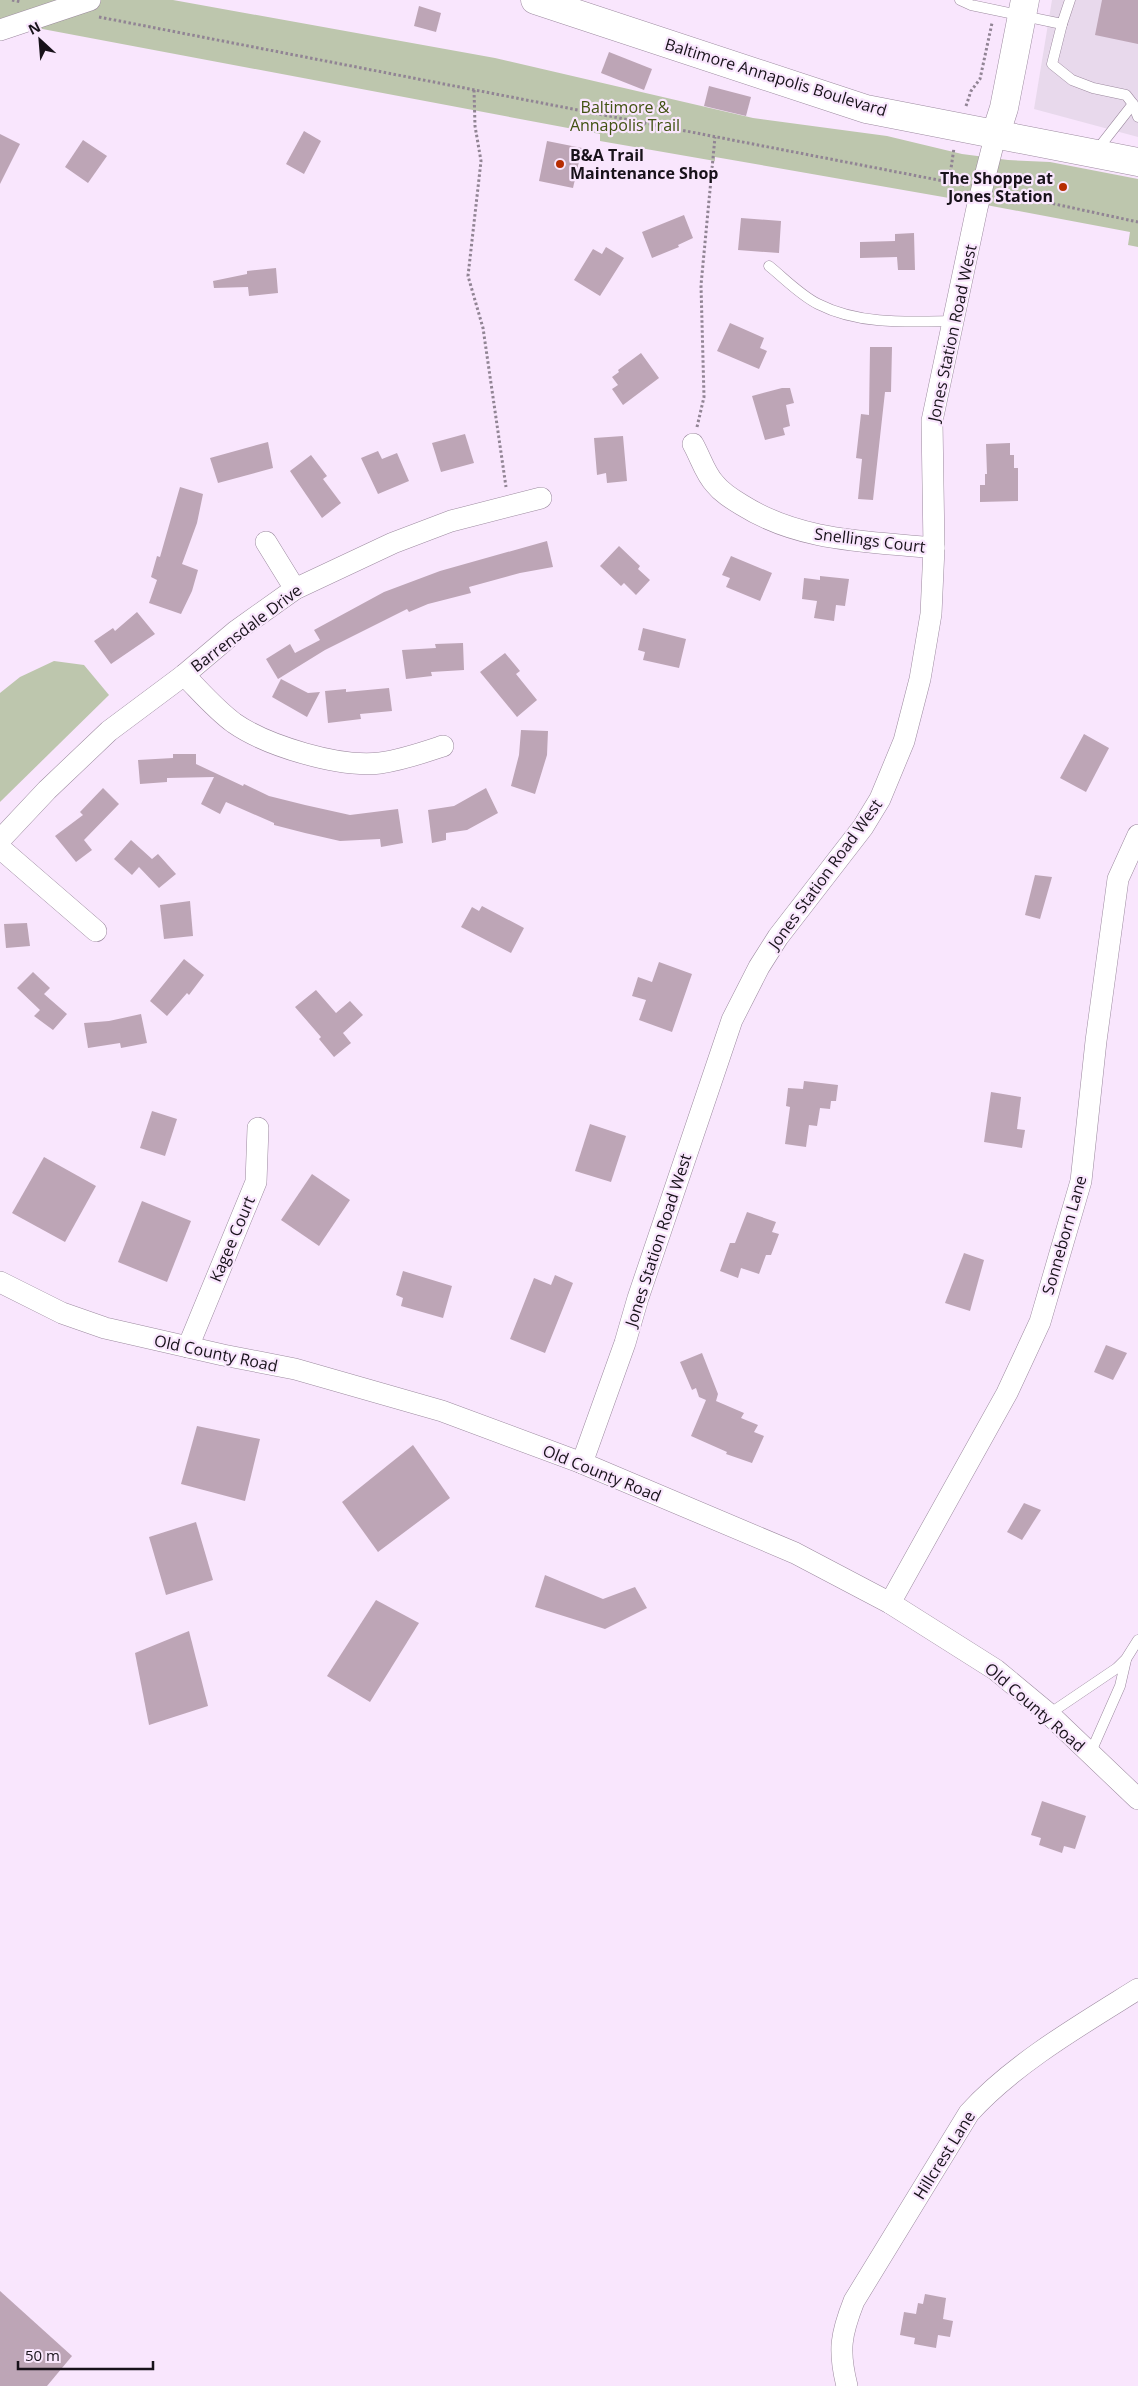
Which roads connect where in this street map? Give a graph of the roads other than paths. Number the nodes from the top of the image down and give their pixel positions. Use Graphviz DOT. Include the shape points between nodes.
graph roads {
  1 [pos="90,0"];
  2 [pos="535,0"];
  3 [pos="960,0"];
  4 [pos="1070,0"];
  5 [pos="1024,9"];
  6 [pos="1062,24"];
  7 [pos="0,30"];
  8 [pos="1134,104"];
  9 [pos="1138,117"];
  10 [pos="996,134"];
  11 [pos="1095,153"];
  12 [pos="1138,162"];
  13 [pos="769,266"];
  14 [pos="953,321"];
  15 [pos="693,444"];
  16 [pos="542,498"];
  17 [pos="266,542"];
  18 [pos="934,548"];
  19 [pos="295,589"];
  20 [pos="184,675"];
  21 [pos="443,746"];
  22 [pos="1138,836"];
  23 [pos="0,840"];
  24 [pos="0,848"];
  25 [pos="96,931"];
  26 [pos="258,1128"];
  27 [pos="0,1282"];
  28 [pos="188,1347"];
  29 [pos="582,1463"];
  30 [pos="890,1603"];
  31 [pos="1138,1640"];
  32 [pos="1126,1659"];
  33 [pos="1049,1714"];
  34 [pos="1090,1754"];
  35 [pos="1138,1799"];
  36 [pos="1138,1989"];
  37 [pos="847,2386"];
  1 -- 7 [label="street"];
  2 -- 10 [label="street, Baltimore Annapolis Boulevard" via="866,108"];
  3 -- 5 [label="lane" via="995,11"];
  4 -- 6 [label="lane"];
  5 -- 6 [label="lane"];
  5 -- 10 [label="street, Jones Station Road West"];
  6 -- 8 [label="lane" via="1052,64 1072,80 1126,95"];
  8 -- 9 [label="lane"];
  8 -- 11 [label="lane"];
  10 -- 11 [label="street, Baltimore Annapolis Boulevard"];
  10 -- 14 [label="street, Jones Station Road West"];
  11 -- 12 [label="street, Baltimore Annapolis Boulevard"];
  13 -- 14 [label="lane" via="816,303 840,313 894,322"];
  14 -- 18 [label="street, Jones Station Road West" via="932,421"];
  15 -- 18 [label="street, Snellings Court" via="714,483 728,496 779,524 796,531 857,542"];
  16 -- 19 [label="street, Barrensdale Drive" via="452,521 393,543"];
  17 -- 19 [label="street"];
  18 -- 29 [label="street, Jones Station Road West" via="931,614 920,679 895,767 862,827 778,937 732,1020"];
  19 -- 20 [label="street, Barrensdale Drive" via="236,631"];
  20 -- 21 [label="street" via="235,723 264,738 319,758 348,763 378,763"];
  20 -- 23 [label="street, Barrensdale Drive" via="109,731"];
  22 -- 30 [label="street, Sonneborn Lane" via="1118,879 1081,1181 1040,1322 1007,1393"];
  24 -- 25 [label="street"];
  26 -- 28 [label="street, Kagee Court" via="256,1182"];
  27 -- 28 [label="street, Old County Road" via="62,1313 105,1328"];
  28 -- 29 [label="street, Old County Road" via="295,1369 372,1390 442,1411"];
  29 -- 30 [label="street, Old County Road" via="795,1553"];
  30 -- 33 [label="street, Old County Road" via="996,1670"];
  31 -- 32 [label="lane"];
  32 -- 33 [label="lane" via="1100,1682"];
  32 -- 34 [label="lane" via="1120,1686"];
  33 -- 34 [label="street, Old County Road"];
  34 -- 35 [label="street, Old County Road"];
  36 -- 37 [label="street, Hillcrest Lane" via="1068,2032 987,2093 969,2113 854,2301 842,2331"];
}
